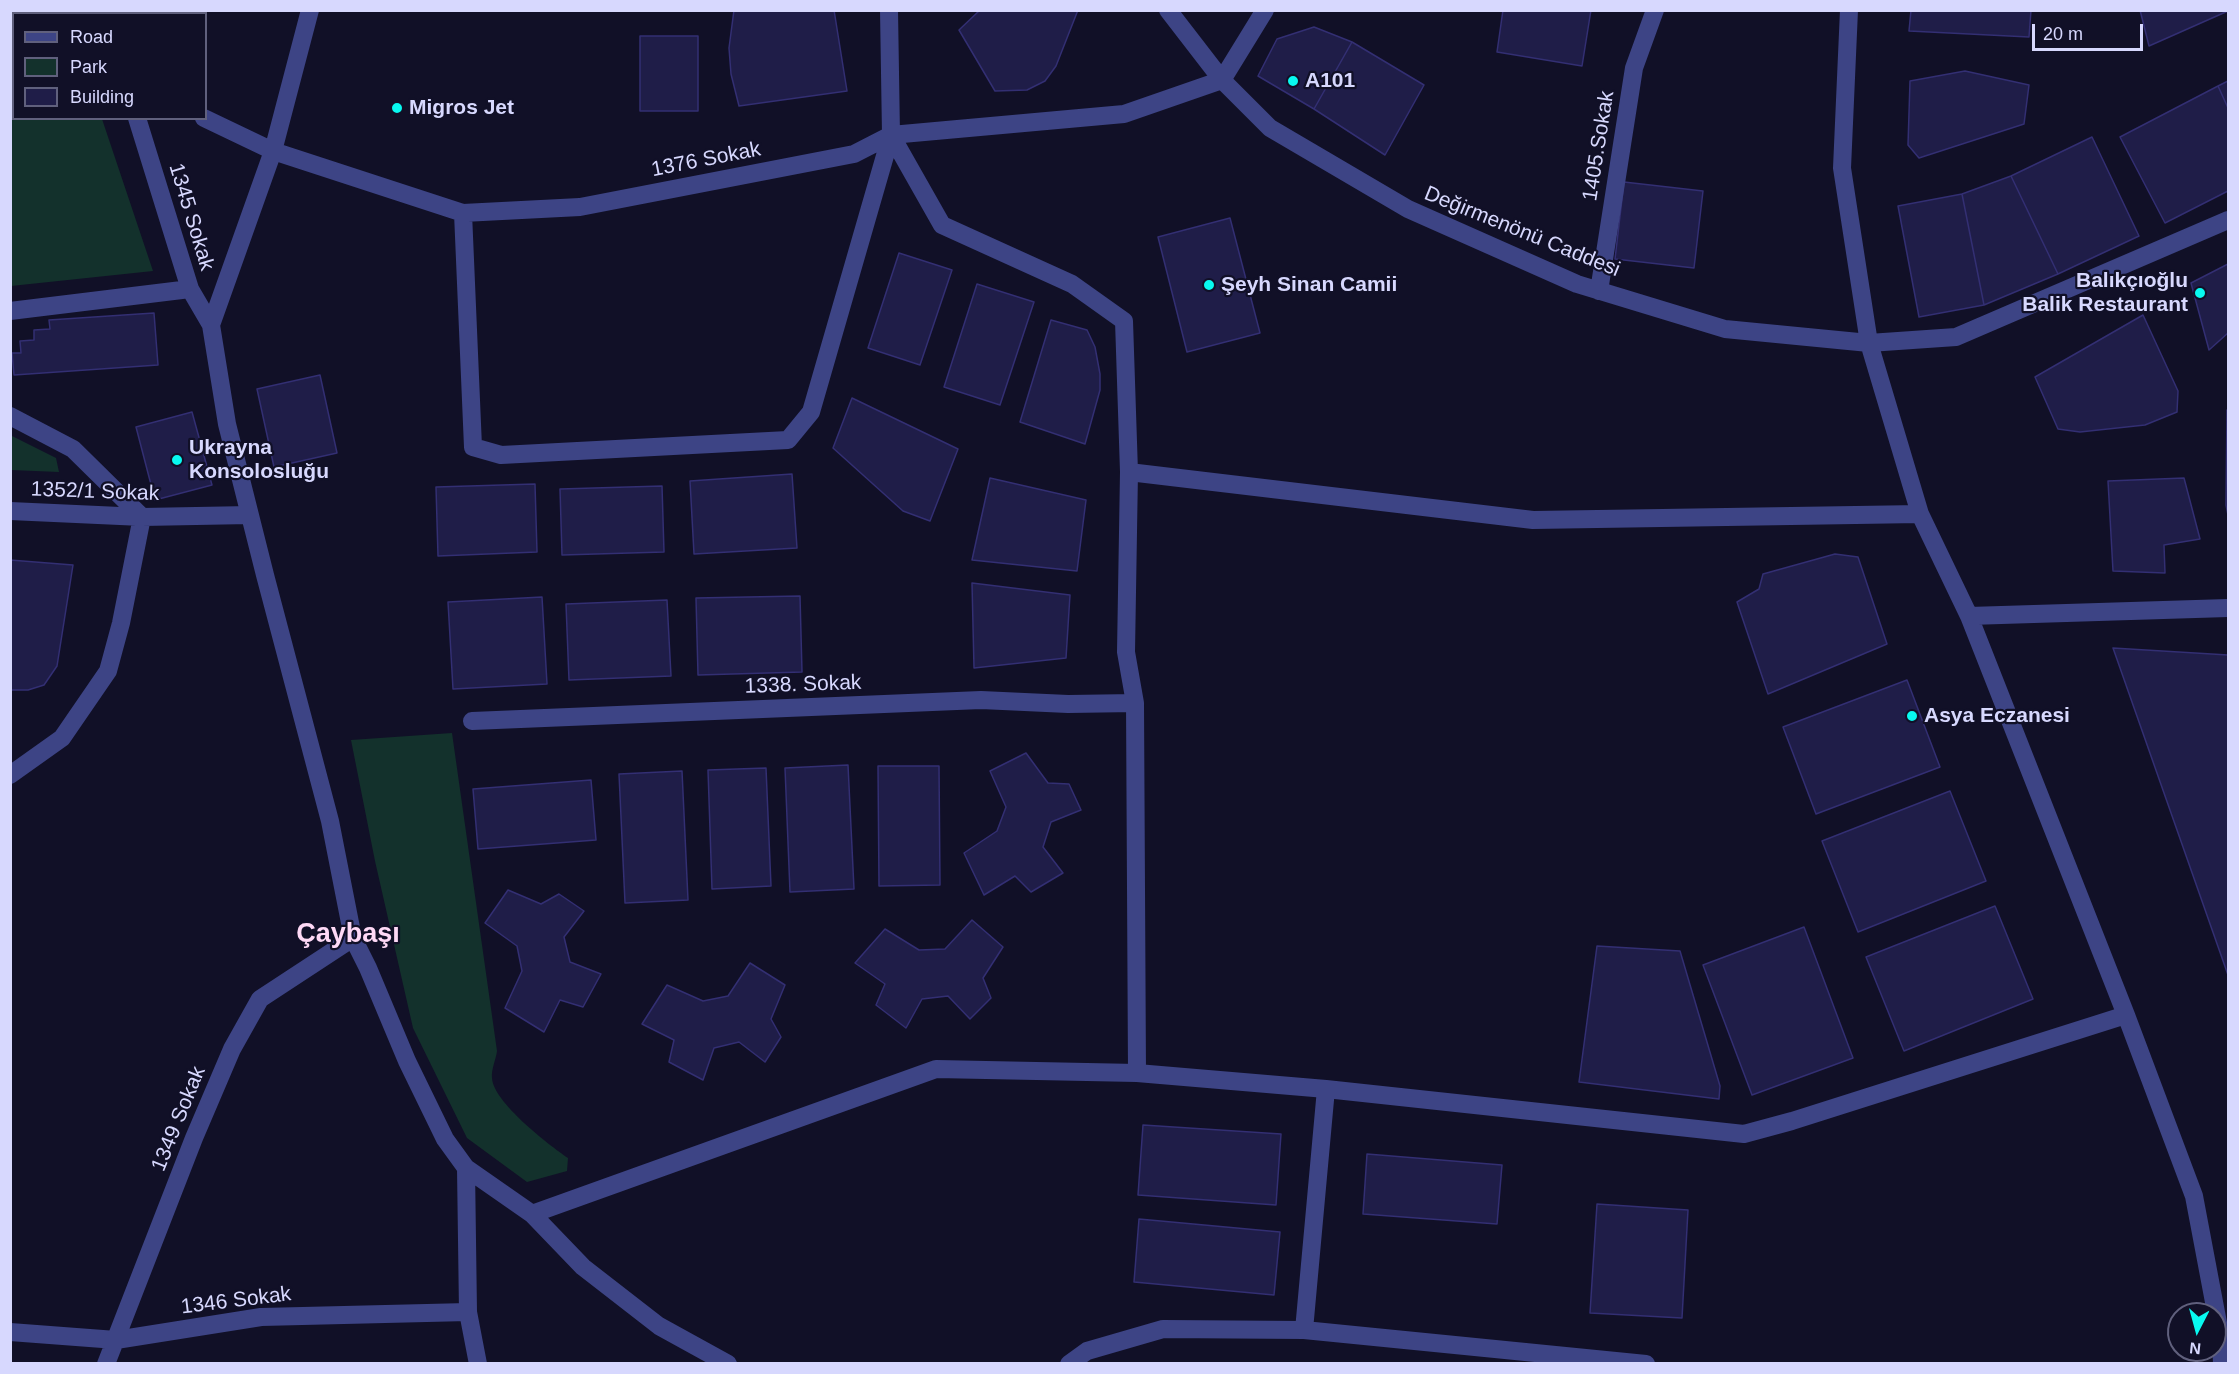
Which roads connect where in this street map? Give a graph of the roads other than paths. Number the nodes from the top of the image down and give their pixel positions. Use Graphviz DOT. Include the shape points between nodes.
graph roads {
  1 [pos="310,10"];
  2 [pos="889,10"];
  3 [pos="1168,10"];
  4 [pos="1265,10"];
  5 [pos="1655,10"];
  6 [pos="1849,10"];
  7 [pos="1222,80"];
  8 [pos="207,119"];
  9 [pos="138,120"];
  10 [pos="891,135"];
  11 [pos="273,151"];
  12 [pos="463,213"];
  13 [pos="2229,220"];
  14 [pos="190,289"];
  15 [pos="1599,291"];
  16 [pos="10,311"];
  17 [pos="211,325"];
  18 [pos="1869,343"];
  19 [pos="10,416"];
  20 [pos="1129,472"];
  21 [pos="10,512"];
  22 [pos="1920,514"];
  23 [pos="250,515"];
  24 [pos="142,517"];
  25 [pos="2229,608"];
  26 [pos="1969,616"];
  27 [pos="1135,703"];
  28 [pos="472,721"];
  29 [pos="10,775"];
  30 [pos="353,938"];
  31 [pos="2126,1015"];
  32 [pos="1137,1073"];
  33 [pos="1326,1089"];
  34 [pos="466,1168"];
  35 [pos="532,1214"];
  36 [pos="468,1312"];
  37 [pos="1304,1330"];
  38 [pos="10,1332"];
  39 [pos="116,1340"];
  40 [pos="106,1364"];
  41 [pos="477,1364"];
  42 [pos="728,1364"];
  43 [pos="1069,1364"];
  44 [pos="1646,1364"];
  45 [pos="2222,1364"];
  1 -- 11 [label="street"];
  2 -- 10 [label="street"];
  3 -- 7 [label="street, Değirmenönü Caddesi"];
  4 -- 7 [label="street"];
  5 -- 15 [label="street, 1405.Sokak" via="1634,68"];
  6 -- 18 [label="street" via="1842,168"];
  7 -- 10 [label="street, 1376 Sokak" via="1124,114"];
  7 -- 15 [label="street, Değirmenönü Caddesi" via="1270,128 1408,209"];
  8 -- 11 [label="street, 1376 Sokak"];
  9 -- 14 [label="street, 1345 Sokak"];
  10 -- 12 [label="street, 1376 Sokak" via="854,154 580,207"];
  10 -- 12 [label="street" via="812,412 788,440 501,455 473,447"];
  10 -- 20 [label="street" via="942,225 1072,284 1124,321"];
  11 -- 12 [label="street, 1376 Sokak"];
  11 -- 17 [label="street"];
  13 -- 18 [label="street, Değirmenönü Caddesi" via="1956,338"];
  14 -- 16 [label="street"];
  14 -- 17 [label="street, 1345 Sokak"];
  15 -- 18 [label="street, Değirmenönü Caddesi" via="1725,329"];
  17 -- 23 [label="street" via="227,424"];
  18 -- 22 [label="street"];
  19 -- 24 [label="street" via="74,449"];
  20 -- 22 [label="street" via="1533,520"];
  20 -- 27 [label="street" via="1126,652"];
  21 -- 24 [label="street, 1352/1 Sokak"];
  22 -- 26 [label="street"];
  23 -- 24 [label="street, 1352/1 Sokak"];
  23 -- 30 [label="street" via="330,821"];
  24 -- 29 [label="street" via="108,671 62,738"];
  25 -- 26 [label="street"];
  26 -- 31 [label="street"];
  27 -- 28 [label="street, 1338. Sokak" via="981,700"];
  27 -- 32 [label="street"];
  30 -- 34 [label="street" via="445,1139"];
  30 -- 39 [label="street, 1349 Sokak" via="260,999 232,1049 194,1138"];
  31 -- 33 [label="street" via="1744,1134"];
  31 -- 45 [label="street" via="2193,1196 2221,1339"];
  32 -- 33 [label="street"];
  32 -- 35 [label="street" via="936,1069"];
  33 -- 37 [label="street"];
  34 -- 35 [label="street"];
  34 -- 36 [label="street"];
  35 -- 42 [label="street" via="583,1267 659,1326"];
  36 -- 39 [label="street, 1346 Sokak" via="261,1317"];
  36 -- 41 [label="street"];
  37 -- 43 [label="street" via="1163,1329 1087,1351"];
  37 -- 44 [label="street"];
  38 -- 39 [label="street, 1346 Sokak"];
  39 -- 40 [label="street, 1349 Sokak"];
}
